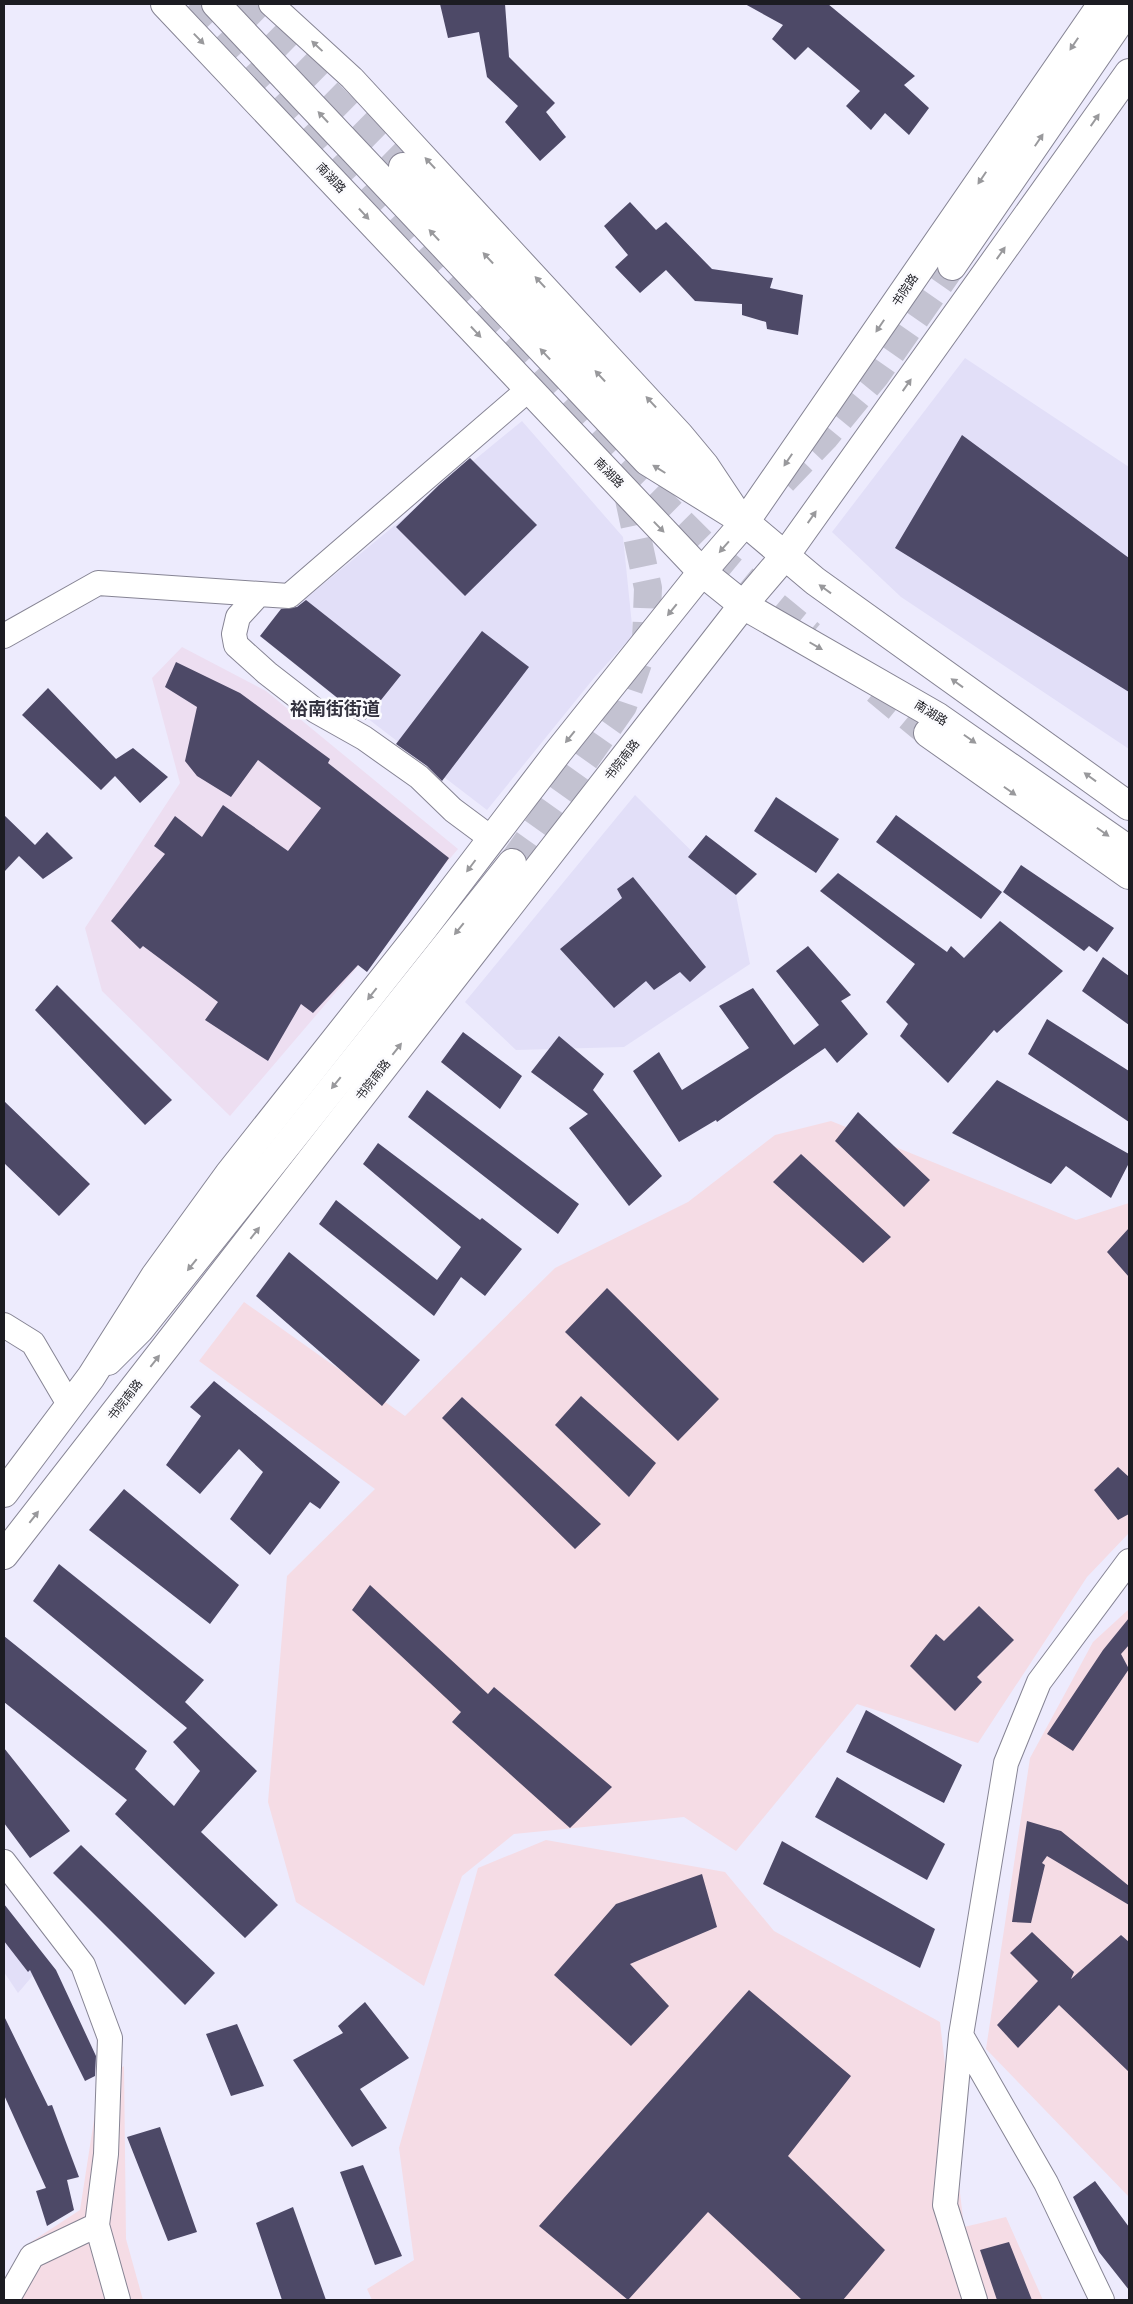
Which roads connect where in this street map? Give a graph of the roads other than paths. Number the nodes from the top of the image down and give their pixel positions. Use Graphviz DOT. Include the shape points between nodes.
graph roads {
  1 [pos="165,4"];
  2 [pos="216,4"];
  3 [pos="271,4"];
  4 [pos="1102,4"];
  5 [pos="1129,8"];
  6 [pos="1129,72"];
  7 [pos="403,167"];
  8 [pos="952,266"];
  9 [pos="529,389"];
  10 [pos="745,522"];
  11 [pos="784,557"];
  12 [pos="702,572"];
  13 [pos="259,594"];
  14 [pos="743,604"];
  15 [pos="4,636"];
  16 [pos="928,733"];
  17 [pos="1129,806"];
  18 [pos="492,839"];
  19 [pos="1129,850"];
  20 [pos="512,864"];
  21 [pos="1129,875"];
  22 [pos="4,1325"];
  23 [pos="91,1377"];
  24 [pos="70,1406"];
  25 [pos="4,1493"];
  26 [pos="4,1555"];
  27 [pos="1129,1561"];
  28 [pos="4,1862"];
  29 [pos="961,2035"];
  30 [pos="97,2225"];
  31 [pos="7,2300"];
  32 [pos="118,2300"];
  33 [pos="976,2300"];
  34 [pos="1102,2300"];
  1 -- 9 [label="main road, 南湖路, one-way"];
  10 -- 2 [label="main road, one-way" via="647,461"];
  10 -- 3 [label="street, one-way" via="706,464 681,434 352,78"];
  4 -- 10 [label="main road, 书院路, one-way"];
  8 -- 5 [label="main road, one-way"];
  11 -- 6 [label="main road, one-way"];
  10 -- 7 [label="main road, one-way" via="641,421"];
  9 -- 12 [label="main road, 南湖路, one-way"];
  9 -- 13 [label="street" via="289,596"];
  10 -- 11 [label="main road"];
  10 -- 12 [label="main road, 书院路, one-way"];
  11 -- 14 [label="main road, 书院南路"];
  17 -- 11 [label="main road, one-way"];
  12 -- 14 [label="main road, 南湖路"];
  12 -- 18 [label="main road, one-way"];
  13 -- 15 [label="street" via="98,583"];
  13 -- 18 [label="street" via="238,617 234,634 236,646 316,710 364,738 419,778 453,810"];
  14 -- 19 [label="main road, 南湖路, one-way" via="938,717"];
  26 -- 14 [label="main road, 书院南路, one-way"];
  16 -- 21 [label="main road, one-way"];
  18 -- 23 [label="main road, one-way" via="224,1182 155,1276"];
  20 -- 23 [label="main road, one-way" via="140,1329"];
  22 -- 24 [label="street" via="33,1343"];
  23 -- 24 [label="main road"];
  24 -- 25 [label="main road"];
  27 -- 29 [label="street" via="1039,1682 1006,1763"];
  28 -- 30 [label="street" via="83,1965 110,2038 106,2154"];
  29 -- 33 [label="street" via="945,2205"];
  29 -- 34 [label="street" via="1046,2183"];
  30 -- 31 [label="street" via="32,2256"];
  30 -- 32 [label="street"];
}
